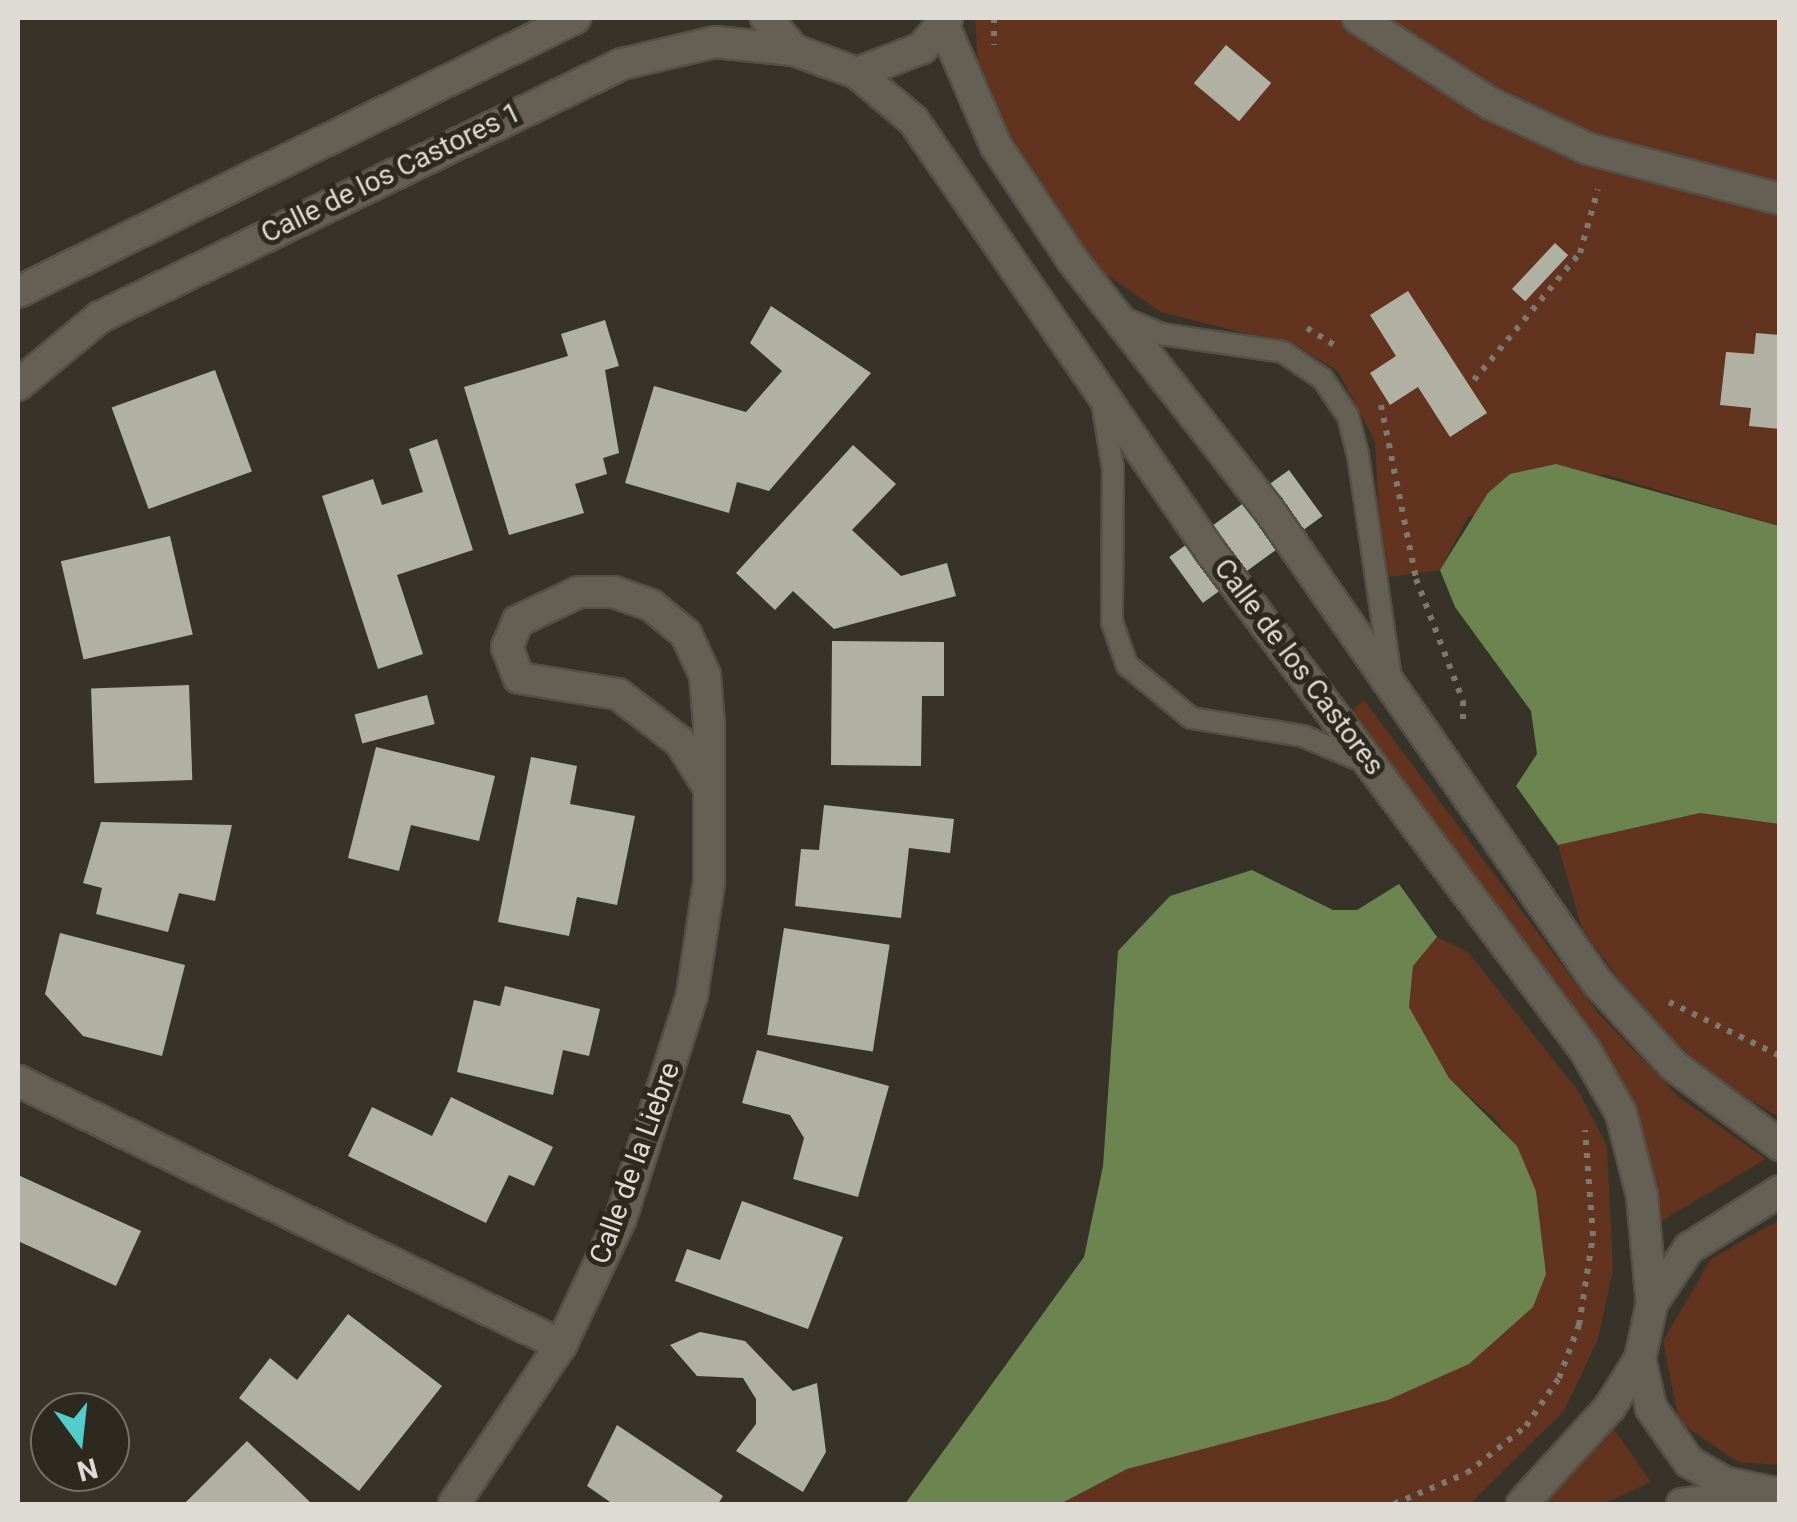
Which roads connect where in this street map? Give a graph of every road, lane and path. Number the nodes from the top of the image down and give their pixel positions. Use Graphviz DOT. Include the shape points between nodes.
graph roads {
  1 [pos="575,18"];
  2 [pos="766,18"];
  3 [pos="1358,18"];
  4 [pos="945,21"];
  5 [pos="794,50"];
  6 [pos="858,73"];
  7 [pos="1608,154"];
  8 [pos="1780,199"];
  9 [pos="18,292"];
  10 [pos="1115,314"];
  11 [pos="1474,380"];
  12 [pos="18,384"];
  13 [pos="1101,394"];
  14 [pos="1393,690"];
  15 [pos="1375,766"];
  16 [pos="708,786"];
  17 [pos="18,1081"];
  18 [pos="1584,1128"];
  19 [pos="1780,1144"];
  20 [pos="1780,1191"];
  21 [pos="1652,1303"];
  22 [pos="561,1345"];
  23 [pos="1640,1359"];
  24 [pos="1769,1494"];
  25 [pos="1411,1501"];
  26 [pos="454,1504"];
  27 [pos="1394,1504"];
  28 [pos="1522,1504"];
  29 [pos="1682,1504"];
  1 -- 9 [label="street"];
  2 -- 5 [label="street"];
  3 -- 7 [label="street" via="1491,104"];
  4 -- 6 [label="street" via="892,66"];
  4 -- 10 [label="street" via="996,146"];
  5 -- 6 [label="street, Calle de los Castores 1"];
  5 -- 12 [label="street, Calle de los Castores 1" via="715,42 622,64 100,318"];
  6 -- 13 [label="street, Calle de los Castores" via="914,120"];
  7 -- 8 [label="street"];
  7 -- 11 [label="path" via="1580,253"];
  10 -- 14 [label="street" via="1269,510"];
  10 -- 14 [label="lane" via="1161,334 1283,352 1323,379 1348,416 1358,454"];
  13 -- 15 [label="street, Calle de los Castores"];
  13 -- 15 [label="lane" via="1113,470 1112,622 1127,665 1191,718 1303,736"];
  14 -- 19 [label="street" via="1597,982 1673,1065"];
  15 -- 21 [label="street, Calle de los Castores" via="1585,1050 1621,1114 1642,1196"];
  16 -- 16 [label="street, Calle de la Liebre" via="705,674 686,634 650,605 614,592 579,592 518,621 507,647 518,678 618,694 680,742"];
  16 -- 22 [label="street, Calle de la Liebre" via="709,882 692,995 627,1202"];
  17 -- 22 [label="street"];
  18 -- 25 [label="path" via="1593,1236 1579,1325 1558,1378 1526,1426 1482,1461"];
  20 -- 21 [label="street" via="1689,1248"];
  21 -- 23 [label="street"];
  22 -- 26 [label="street, Calle de la Liebre"];
  23 -- 24 [label="street" via="1672,1443 1689,1462"];
  23 -- 28 [label="street" via="1610,1408"];
  24 -- 29 [label="street"];
  25 -- 27 [label="path"];
}
